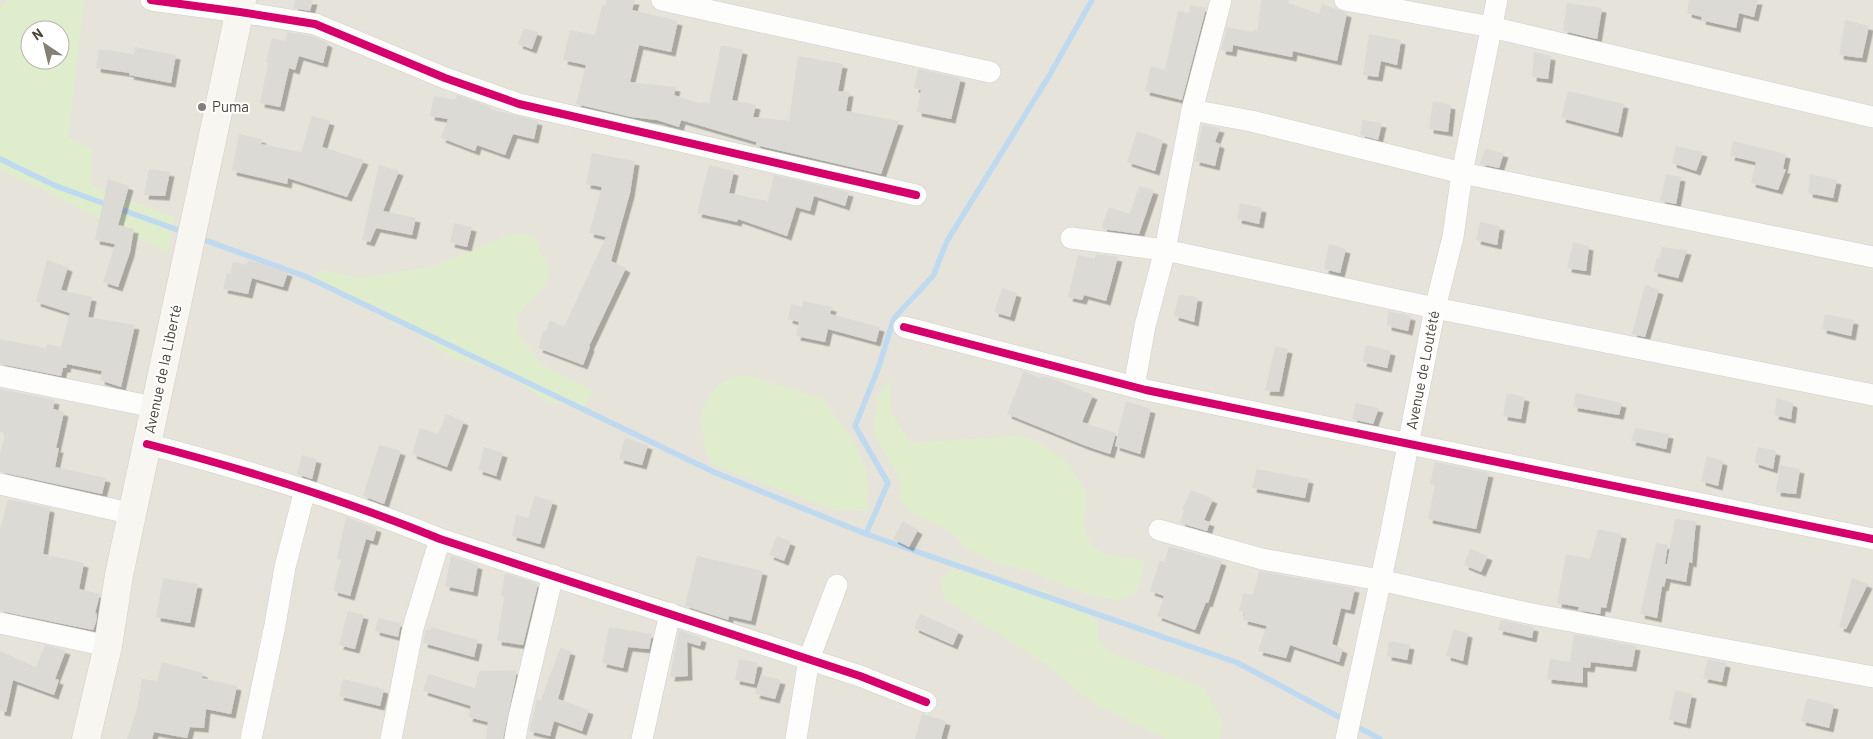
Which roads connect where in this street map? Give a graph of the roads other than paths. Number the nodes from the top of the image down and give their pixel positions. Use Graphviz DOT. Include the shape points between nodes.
graph roads {
  1 [pos="151,0"];
  2 [pos="662,0"];
  3 [pos="1221,0"];
  4 [pos="1345,0"];
  5 [pos="1497,0"];
  6 [pos="241,6"];
  7 [pos="1491,27"];
  8 [pos="990,72"];
  9 [pos="1192,110"];
  10 [pos="1873,118"];
  11 [pos="1462,174"];
  12 [pos="916,195"];
  13 [pos="1072,238"];
  14 [pos="1165,250"];
  15 [pos="1873,257"];
  16 [pos="1435,308"];
  17 [pos="904,327"];
  18 [pos="0,376"];
  19 [pos="1134,387"];
  20 [pos="1873,395"];
  21 [pos="154,407"];
  22 [pos="1408,443"];
  23 [pos="148,444"];
  24 [pos="0,484"];
  25 [pos="305,490"];
  26 [pos="133,514"];
  27 [pos="1159,530"];
  28 [pos="440,538"];
  29 [pos="1873,539"];
  30 [pos="553,575"];
  31 [pos="1380,580"];
  32 [pos="837,585"];
  33 [pos="670,613"];
  34 [pos="0,623"];
  35 [pos="108,646"];
  36 [pos="809,659"];
  37 [pos="1873,677"];
  38 [pos="926,702"];
  39 [pos="86,739"];
  40 [pos="251,739"];
  41 [pos="391,739"];
  42 [pos="515,739"];
  43 [pos="642,739"];
  44 [pos="796,739"];
  45 [pos="1346,739"];
  1 -- 6 [label="street"];
  2 -- 8 [label="street"];
  3 -- 9 [label="street"];
  4 -- 7 [label="street"];
  5 -- 7 [label="street, Avenue de Loutété"];
  6 -- 12 [label="street" via="315,24 445,78 519,104"];
  6 -- 21 [label="street, Avenue de la Liberté"];
  7 -- 10 [label="street"];
  7 -- 11 [label="street, Avenue de Loutété"];
  9 -- 11 [label="street" via="1251,121"];
  9 -- 14 [label="street"];
  11 -- 15 [label="street"];
  11 -- 16 [label="street, Avenue de Loutété" via="1453,237"];
  13 -- 14 [label="street"];
  14 -- 16 [label="street"];
  14 -- 19 [label="street"];
  16 -- 20 [label="street"];
  16 -- 22 [label="street, Avenue de Loutété"];
  17 -- 19 [label="street"];
  18 -- 21 [label="street"];
  19 -- 22 [label="street"];
  21 -- 23 [label="street, Avenue de la Liberté"];
  22 -- 29 [label="street"];
  22 -- 31 [label="street, Avenue de Loutété"];
  23 -- 25 [label="street" via="222,463"];
  23 -- 26 [label="street, Avenue de la Liberté"];
  24 -- 26 [label="street"];
  25 -- 28 [label="street"];
  25 -- 40 [label="street" via="285,567"];
  26 -- 35 [label="street, Avenue de la Liberté"];
  27 -- 31 [label="street" via="1262,559"];
  28 -- 30 [label="street"];
  28 -- 41 [label="street" via="413,628"];
  30 -- 33 [label="street"];
  30 -- 42 [label="street"];
  31 -- 37 [label="street" via="1527,613"];
  31 -- 45 [label="street, Avenue de Loutété"];
  32 -- 36 [label="street"];
  33 -- 36 [label="street"];
  33 -- 43 [label="street"];
  34 -- 35 [label="street"];
  35 -- 39 [label="street, Avenue de la Liberté"];
  36 -- 38 [label="street"];
  36 -- 44 [label="street"];
}
